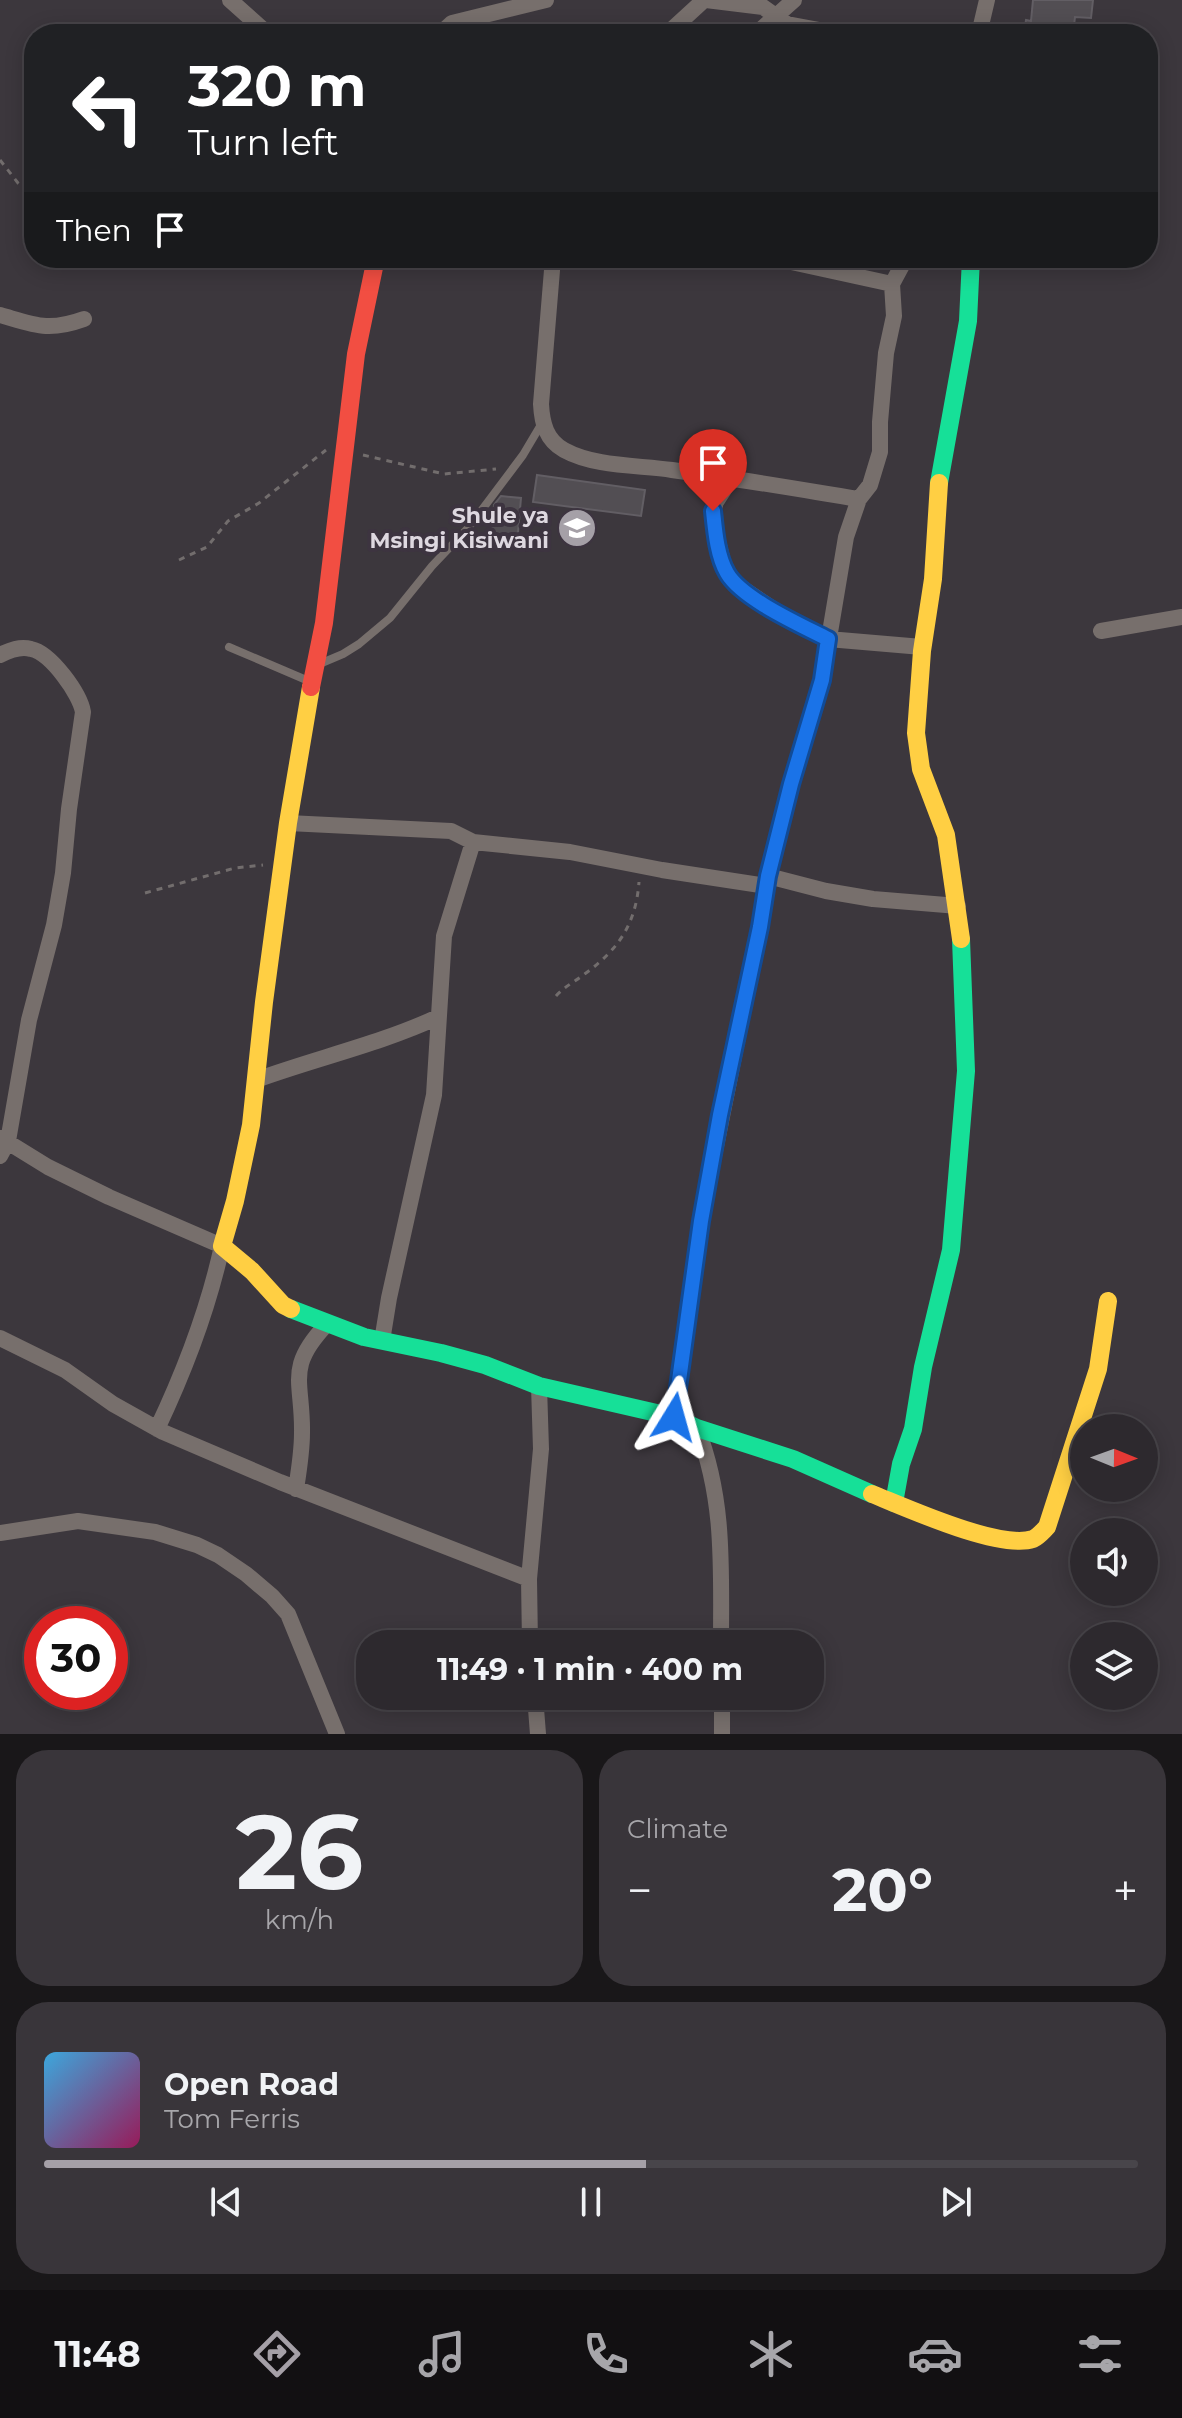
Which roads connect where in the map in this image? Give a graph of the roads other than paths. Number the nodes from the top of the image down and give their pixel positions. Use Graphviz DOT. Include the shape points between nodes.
graph roads {
  1 [pos="230,0"];
  2 [pos="546,0"];
  3 [pos="705,0"];
  4 [pos="794,0"];
  5 [pos="987,0"];
  6 [pos="778,16"];
  7 [pos="257,24"];
  8 [pos="451,24"];
  9 [pos="678,24"];
  10 [pos="768,24"];
  11 [pos="787,24"];
  12 [pos="981,24"];
  13 [pos="374,268"];
  14 [pos="552,268"];
  15 [pos="819,268"];
  16 [pos="901,268"];
  17 [pos="971,268"];
  18 [pos="892,284"];
  19 [pos="0,315"];
  20 [pos="84,319"];
  21 [pos="542,423"];
  22 [pos="731,479"];
  23 [pos="859,499"];
  24 [pos="1182,617"];
  25 [pos="1101,631"];
  26 [pos="828,639"];
  27 [pos="229,647"];
  28 [pos="922,647"];
  29 [pos="0,655"];
  30 [pos="313,674"];
  31 [pos="288,823"];
  32 [pos="473,842"];
  33 [pos="767,881"];
  34 [pos="958,906"];
  35 [pos="438,1017"];
  36 [pos="256,1080"];
  37 [pos="3,1145"];
  38 [pos="222,1246"];
  39 [pos="1108,1301"];
  40 [pos="327,1324"];
  41 [pos="0,1338"];
  42 [pos="382,1341"];
  43 [pos="539,1386"];
  44 [pos="674,1417"];
  45 [pos="697,1428"];
  46 [pos="157,1429"];
  47 [pos="296,1489"];
  48 [pos="894,1503"];
  49 [pos="0,1533"];
  50 [pos="529,1579"];
  51 [pos="530,1630"];
  52 [pos="721,1630"];
  53 [pos="536,1710"];
  54 [pos="722,1710"];
  55 [pos="337,1734"];
  56 [pos="538,1734"];
  57 [pos="722,1734"];
  1 -- 7 [label="street"];
  2 -- 8 [label="street"];
  3 -- 6 [label="street" via="763,7"];
  3 -- 9 [label="street"];
  4 -- 6 [label="street"];
  5 -- 12 [label="street"];
  6 -- 10 [label="street"];
  6 -- 11 [label="street"];
  13 -- 30 [label="street" via="356,354 329,592"];
  14 -- 21 [label="street"];
  15 -- 18 [label="street"];
  16 -- 18 [label="street"];
  17 -- 28 [label="street" via="968,321 938,488 933,579"];
  18 -- 23 [label="street" via="894,316 886,353 880,452 870,485"];
  19 -- 20 [label="street" via="42,327"];
  21 -- 22 [label="street" via="561,448 579,457"];
  21 -- 30 [label="lane" via="469,527 390,618"];
  22 -- 23 [label="street"];
  22 -- 26 [label="street" via="713,511 725,570 748,593"];
  23 -- 26 [label="street" via="846,537"];
  24 -- 25 [label="street"];
  26 -- 28 [label="street"];
  26 -- 33 [label="street" via="822,680"];
  27 -- 30 [label="lane"];
  28 -- 34 [label="street" via="916,733 921,769 946,835"];
  29 -- 37 [label="street" via="14,648 45,655 76,693 83,712 54,925"];
  30 -- 31 [label="street"];
  31 -- 32 [label="street" via="451,831"];
  31 -- 36 [label="street"];
  32 -- 33 [label="street"];
  32 -- 35 [label="street" via="444,936"];
  33 -- 34 [label="street" via="873,899"];
  33 -- 44 [label="street" via="701,1221"];
  34 -- 48 [label="street" via="966,1071 951,1250"];
  35 -- 36 [label="street" via="405,1033"];
  35 -- 42 [label="street" via="434,1095"];
  36 -- 38 [label="street" via="251,1125"];
  37 -- 38 [label="street"];
  38 -- 40 [label="street" via="283,1305"];
  38 -- 46 [label="street" via="190,1356"];
  39 -- 48 [label="street" via="1098,1369 1047,1527 1039,1536 1009,1541"];
  40 -- 42 [label="street"];
  40 -- 47 [label="street" via="299,1365 302,1432"];
  41 -- 46 [label="street" via="65,1370"];
  42 -- 43 [label="street" via="485,1365"];
  43 -- 44 [label="street"];
  43 -- 50 [label="street" via="541,1449"];
  44 -- 45 [label="street"];
  45 -- 48 [label="street" via="793,1459"];
  45 -- 52 [label="street" via="716,1492"];
  46 -- 47 [label="street"];
  47 -- 50 [label="street"];
  49 -- 55 [label="street" via="78,1521 155,1532 218,1555 288,1614"];
  50 -- 51 [label="street"];
  53 -- 56 [label="street"];
  54 -- 57 [label="street"];
}
